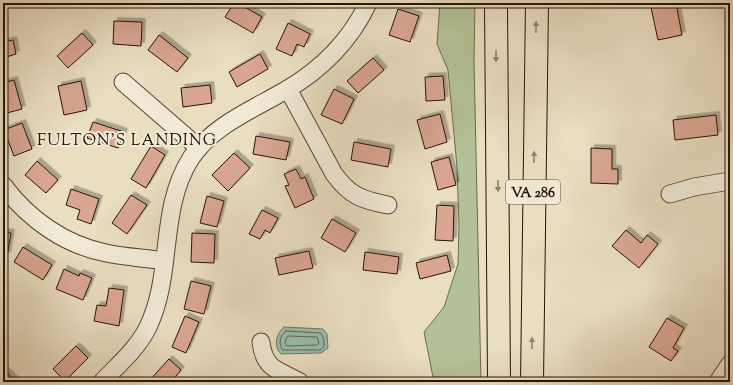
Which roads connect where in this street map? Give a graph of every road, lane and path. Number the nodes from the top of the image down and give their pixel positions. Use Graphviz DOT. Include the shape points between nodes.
graph roads {
  1 [pos="368,3"];
  2 [pos="496,3"];
  3 [pos="537,3"];
  4 [pos="123,82"];
  5 [pos="288,89"];
  6 [pos="199,148"];
  7 [pos="730,181"];
  8 [pos="3,185"];
  9 [pos="670,194"];
  10 [pos="388,205"];
  11 [pos="164,261"];
  12 [pos="261,342"];
  13 [pos="730,364"];
  14 [pos="102,382"];
  15 [pos="300,382"];
  16 [pos="499,382"];
  17 [pos="532,382"];
  18 [pos="718,382"];
  1 -- 5 [label="street" via="338,48 310,74"];
  2 -- 16 [label="highway, VA 286, one-way"];
  17 -- 3 [label="highway, VA 286, one-way"];
  4 -- 6 [label="street"];
  5 -- 6 [label="street" via="231,121"];
  5 -- 10 [label="street" via="343,186 365,200"];
  6 -- 11 [label="street" via="174,195"];
  7 -- 9 [label="street"];
  8 -- 11 [label="street" via="36,221 72,242 105,253"];
  11 -- 14 [label="street" via="159,298 148,327 136,346"];
  12 -- 15 [label="street" via="262,353 267,363"];
  13 -- 18 [label="street"];
}
